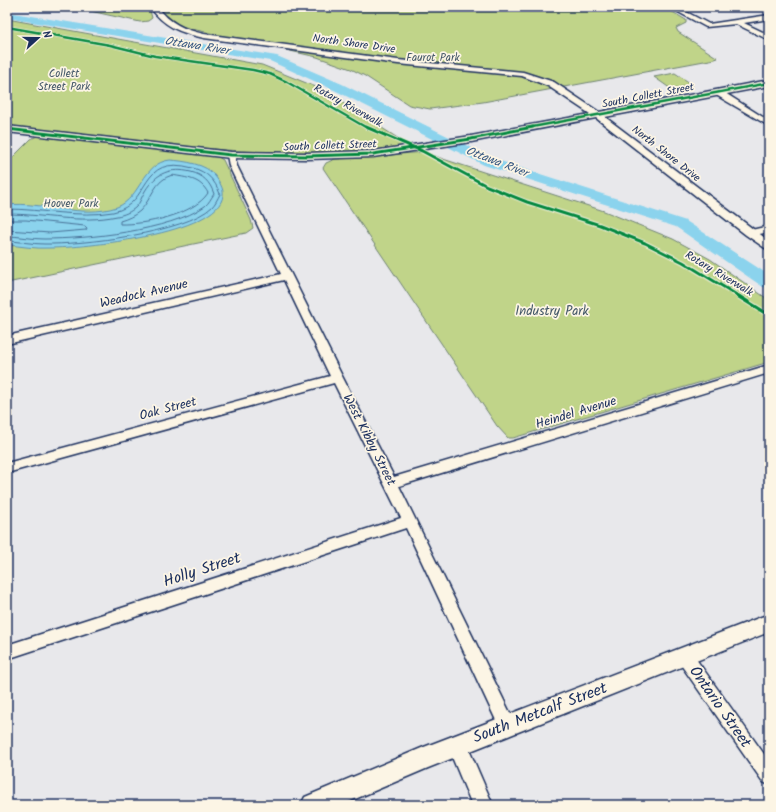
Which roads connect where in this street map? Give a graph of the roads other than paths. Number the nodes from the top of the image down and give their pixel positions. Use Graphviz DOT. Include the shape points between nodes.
graph roads {
  1 [pos="154,7"];
  2 [pos="672,7"];
  3 [pos="769,17"];
  4 [pos="738,22"];
  5 [pos="769,38"];
  6 [pos="769,83"];
  7 [pos="719,92"];
  8 [pos="596,115"];
  9 [pos="769,124"];
  10 [pos="7,129"];
  11 [pos="231,155"];
  12 [pos="769,229"];
  13 [pos="750,233"];
  14 [pos="769,246"];
  15 [pos="287,276"];
  16 [pos="7,340"];
  17 [pos="769,369"];
  18 [pos="337,378"];
  19 [pos="7,468"];
  20 [pos="391,483"];
  21 [pos="409,521"];
  22 [pos="769,623"];
  23 [pos="7,652"];
  24 [pos="685,657"];
  25 [pos="507,725"];
  26 [pos="456,745"];
  27 [pos="769,776"];
  28 [pos="313,805"];
  29 [pos="483,805"];
  1 -- 8 [label="street, North Shore Drive" via="161,18 174,26 223,39 530,76 560,88"];
  2 -- 4 [label="street" via="708,26"];
  3 -- 4 [label="street"];
  4 -- 5 [label="street"];
  6 -- 7 [label="street, South Collett Street"];
  7 -- 8 [label="street, South Collett Street"];
  7 -- 9 [label="street"];
  8 -- 11 [label="street, South Collett Street" via="381,154"];
  8 -- 13 [label="street, North Shore Drive"];
  10 -- 11 [label="street, South Collett Street"];
  11 -- 15 [label="street, West Kibby Street" via="233,166"];
  12 -- 13 [label="street"];
  13 -- 14 [label="street, North Shore Drive"];
  15 -- 16 [label="street, Weadock Avenue"];
  15 -- 18 [label="street, West Kibby Street"];
  17 -- 20 [label="street, Heindel Avenue"];
  18 -- 19 [label="street, Oak Street"];
  18 -- 20 [label="street, West Kibby Street"];
  20 -- 21 [label="street, West Kibby Street"];
  21 -- 23 [label="street, Holly Street"];
  21 -- 25 [label="street, West Kibby Street"];
  22 -- 24 [label="main road, South Metcalf Street"];
  24 -- 25 [label="main road, South Metcalf Street"];
  24 -- 27 [label="street, Ontario Street"];
  25 -- 26 [label="main road, South Metcalf Street"];
  26 -- 28 [label="main road, South Metcalf Street"];
  26 -- 29 [label="street"];
}
